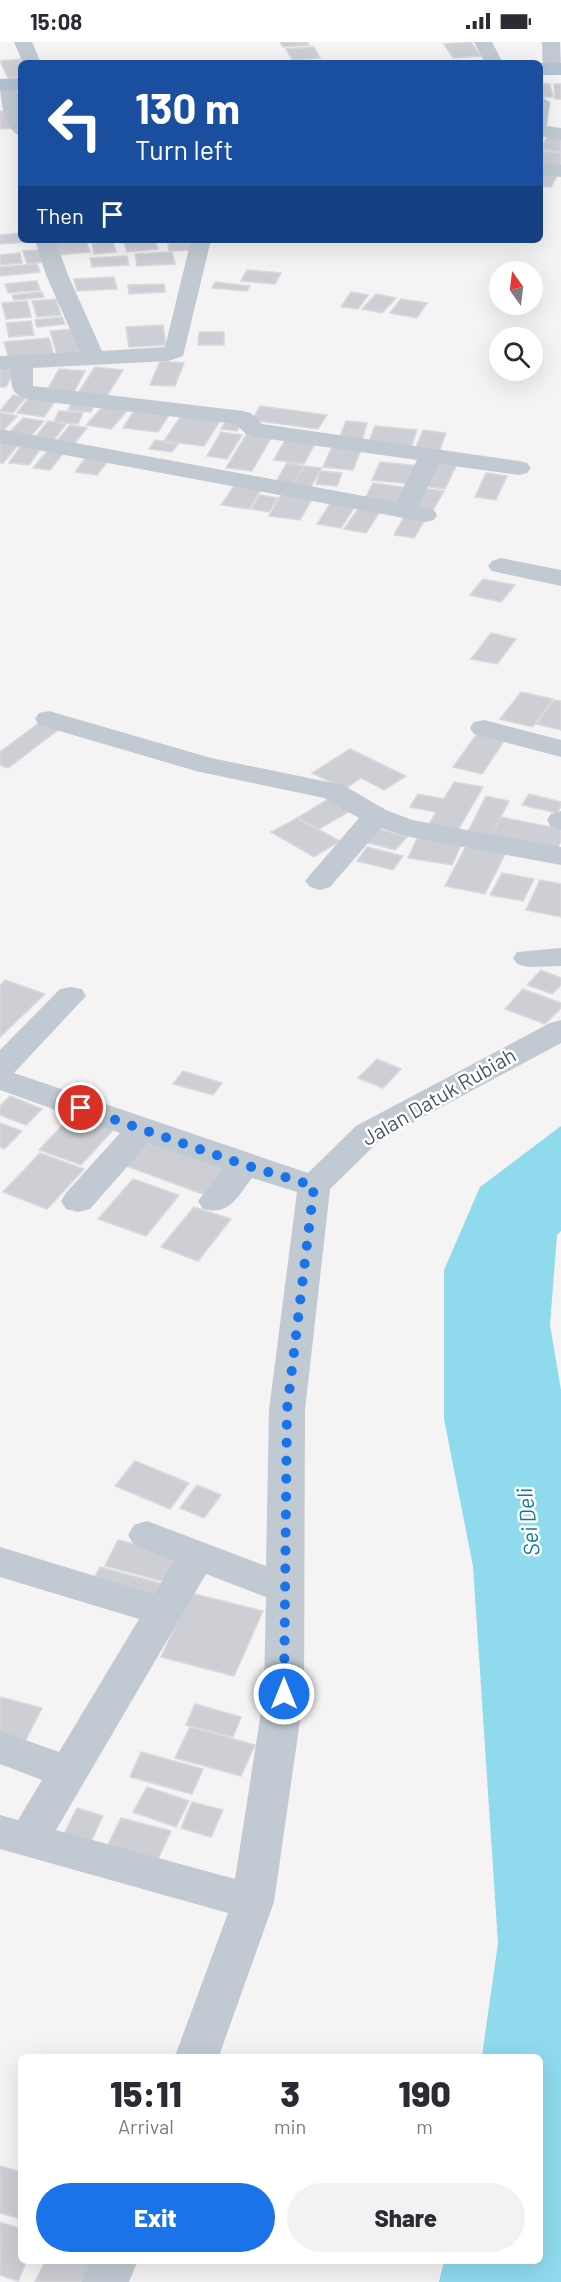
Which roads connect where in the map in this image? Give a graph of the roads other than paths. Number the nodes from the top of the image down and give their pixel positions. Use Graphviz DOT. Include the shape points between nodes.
graph roads {
  1 [pos="23,42"];
  2 [pos="483,42"];
  3 [pos="551,42"];
  4 [pos="31,60"];
  5 [pos="492,60"];
  6 [pos="551,69"];
  7 [pos="8,85"];
  8 [pos="18,120"];
  9 [pos="543,131"];
  10 [pos="561,134"];
  11 [pos="543,169"];
  12 [pos="561,171"];
  13 [pos="46,243"];
  14 [pos="200,243"];
  15 [pos="7,358"];
  16 [pos="94,358"];
  17 [pos="0,436"];
  18 [pos="431,456"];
  19 [pos="519,468"];
  20 [pos="501,566"];
  21 [pos="561,578"];
  22 [pos="49,719"];
  23 [pos="484,728"];
  24 [pos="561,749"];
  25 [pos="376,816"];
  26 [pos="561,856"];
  27 [pos="320,881"];
  28 [pos="561,957"];
  29 [pos="528,958"];
  30 [pos="71,996"];
  31 [pos="561,1030"];
  32 [pos="0,1069"];
  33 [pos="0,1079"];
  34 [pos="142,1130"];
  35 [pos="245,1165"];
  36 [pos="314,1186"];
  37 [pos="78,1201"];
  38 [pos="215,1201"];
  39 [pos="147,1535"];
  40 [pos="197,1555"];
  41 [pos="0,1562"];
  42 [pos="285,1589"];
  43 [pos="163,1612"];
  44 [pos="0,1748"];
  45 [pos="68,1773"];
  46 [pos="14,1836"];
  47 [pos="253,1902"];
  48 [pos="198,2054"];
  49 [pos="113,2264"];
  50 [pos="105,2282"];
  1 -- 4 [label="street"];
  2 -- 5 [label="street"];
  3 -- 6 [label="street"];
  7 -- 8 [label="street"];
  9 -- 10 [label="street"];
  11 -- 12 [label="street"];
  13 -- 16 [label="street"];
  14 -- 16 [label="street" via="175,351"];
  15 -- 16 [label="street"];
  15 -- 18 [label="street" via="27,392 243,418 255,430"];
  17 -- 18 [label="street" via="414,513"];
  18 -- 19 [label="street"];
  20 -- 21 [label="street"];
  22 -- 25 [label="street" via="206,765 311,785 353,801"];
  23 -- 24 [label="street"];
  25 -- 26 [label="street" via="405,827"];
  25 -- 27 [label="street"];
  28 -- 29 [label="street"];
  30 -- 32 [label="street"];
  31 -- 36 [label="street, Jalan Datuk Rubiah" via="368,1133"];
  33 -- 34 [label="street"];
  34 -- 35 [label="street"];
  34 -- 37 [label="street"];
  35 -- 36 [label="street"];
  35 -- 38 [label="street"];
  36 -- 42 [label="street" via="287,1410"];
  39 -- 40 [label="street"];
  40 -- 42 [label="street"];
  40 -- 43 [label="street"];
  41 -- 43 [label="street"];
  42 -- 47 [label="street" via="284,1694"];
  43 -- 45 [label="street"];
  44 -- 45 [label="street"];
  45 -- 46 [label="street"];
  46 -- 47 [label="street"];
  47 -- 48 [label="street"];
  49 -- 50 [label="street"];
}
